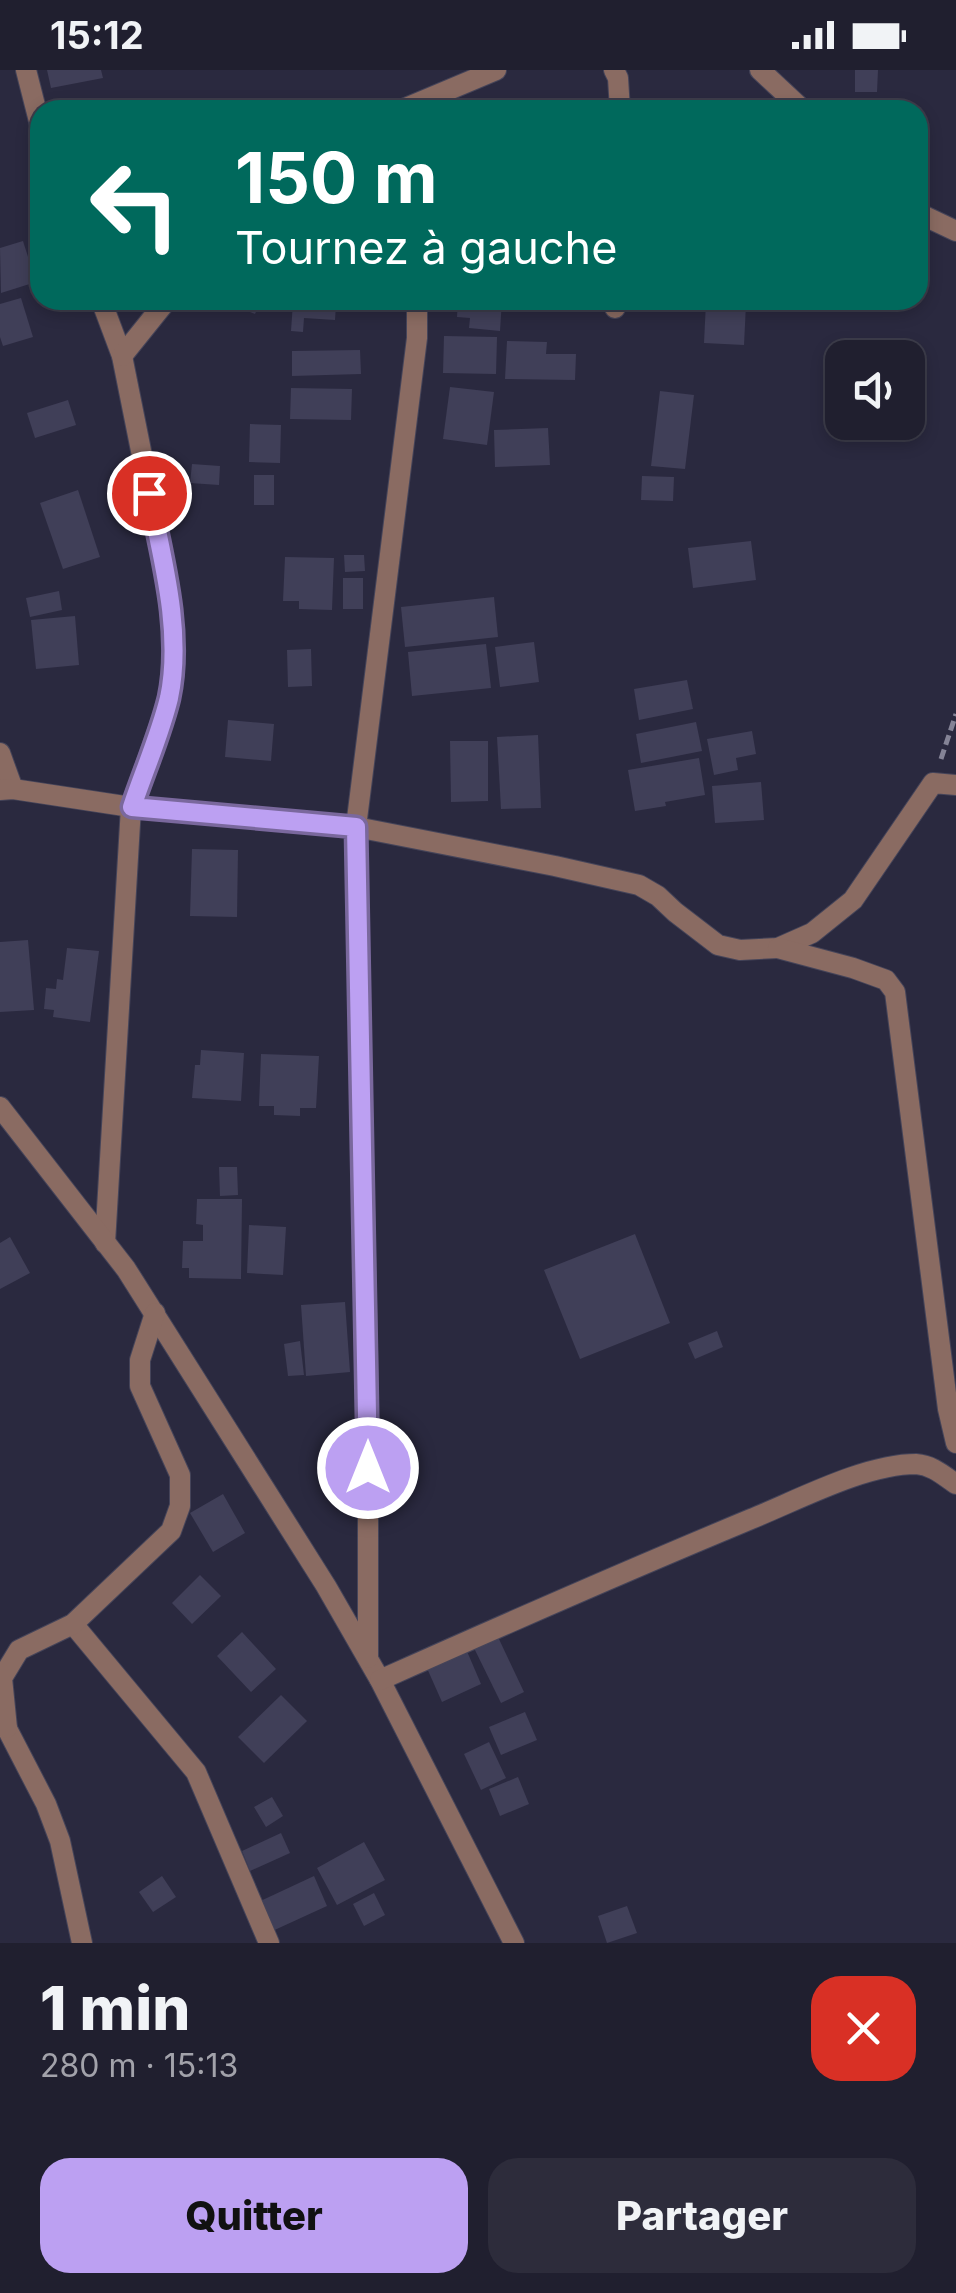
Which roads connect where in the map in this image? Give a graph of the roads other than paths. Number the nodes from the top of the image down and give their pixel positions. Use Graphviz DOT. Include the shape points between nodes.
graph roads {
  1 [pos="26,70"];
  2 [pos="496,70"];
  3 [pos="614,70"];
  4 [pos="760,70"];
  5 [pos="455,78"];
  6 [pos="34,100"];
  7 [pos="423,100"];
  8 [pos="619,100"];
  9 [pos="792,100"];
  10 [pos="928,218"];
  11 [pos="956,231"];
  12 [pos="106,310"];
  13 [pos="159,310"];
  14 [pos="417,310"];
  15 [pos="122,356"];
  16 [pos="0,754"];
  17 [pos="956,786"];
  18 [pos="6,789"];
  19 [pos="132,807"];
  20 [pos="356,827"];
  21 [pos="778,948"];
  22 [pos="0,1107"];
  23 [pos="105,1243"];
  24 [pos="155,1313"];
  25 [pos="956,1443"];
  26 [pos="956,1484"];
  27 [pos="73,1624"];
  28 [pos="368,1658"];
  29 [pos="380,1680"];
  30 [pos="4,1721"];
  31 [pos="82,1943"];
  32 [pos="268,1943"];
  33 [pos="514,1943"];
  1 -- 6 [label="street"];
  2 -- 5 [label="street"];
  3 -- 8 [label="street"];
  4 -- 9 [label="street"];
  5 -- 7 [label="street"];
  10 -- 11 [label="street"];
  12 -- 15 [label="street"];
  13 -- 15 [label="street"];
  14 -- 20 [label="street"];
  15 -- 19 [label="street" via="170,595 173,667"];
  16 -- 18 [label="street"];
  17 -- 21 [label="street" via="933,783 853,900 812,933"];
  18 -- 19 [label="street"];
  19 -- 20 [label="street"];
  19 -- 23 [label="street"];
  20 -- 21 [label="street" via="638,886 718,945"];
  20 -- 28 [label="street"];
  21 -- 25 [label="street" via="886,980 896,992"];
  22 -- 23 [label="street"];
  23 -- 24 [label="street"];
  24 -- 27 [label="street" via="140,1360 140,1386 180,1475 180,1506 170,1530"];
  24 -- 28 [label="street"];
  26 -- 29 [label="street" via="914,1464 850,1478"];
  27 -- 30 [label="street" via="19,1650 2,1678"];
  27 -- 32 [label="street" via="196,1772"];
  28 -- 29 [label="street"];
  29 -- 33 [label="street"];
  30 -- 31 [label="street" via="60,1841"];
}
